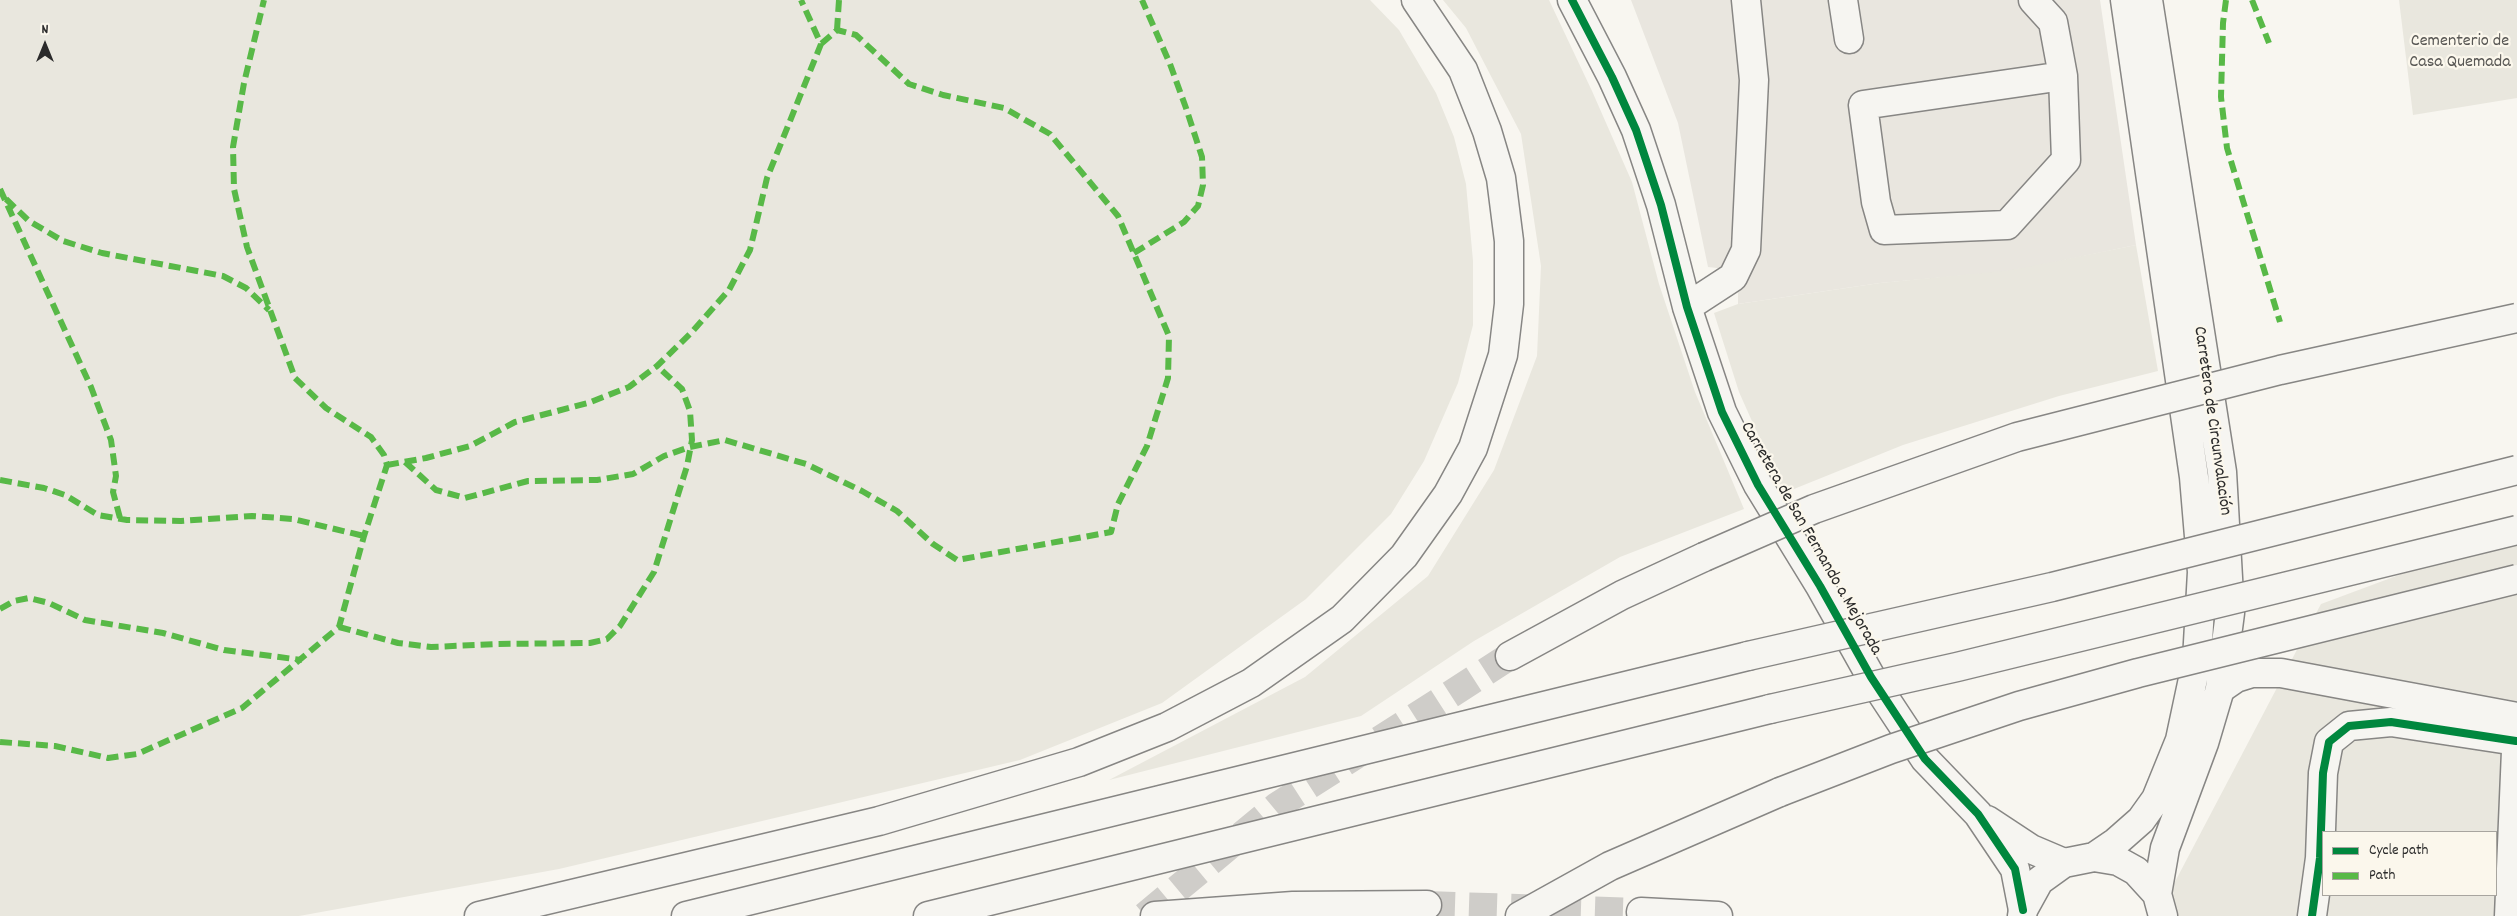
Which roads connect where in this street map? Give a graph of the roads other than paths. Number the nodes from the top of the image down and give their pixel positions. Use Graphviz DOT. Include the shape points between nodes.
graph roads {
  1 [pos="1416,0"];
  2 [pos="1572,0"];
  3 [pos="1746,0"];
  4 [pos="1843,0"];
  5 [pos="2033,0"];
  6 [pos="2126,0"];
  7 [pos="2148,0"];
  8 [pos="1849,39"];
  9 [pos="2063,76"];
  10 [pos="1687,307"];
  11 [pos="2517,318"];
  12 [pos="2517,470"];
  13 [pos="2517,530"];
  14 [pos="2517,579"];
  15 [pos="2230,612"];
  16 [pos="1510,656"];
  17 [pos="2281,673"];
  18 [pos="2220,689"];
  19 [pos="2517,717"];
  20 [pos="2517,727"];
  21 [pos="2516,741"];
  22 [pos="1978,814"];
  23 [pos="2094,857"];
  24 [pos="2064,863"];
  25 [pos="1428,905"];
  26 [pos="2160,905"];
  27 [pos="1641,912"];
  28 [pos="2022,913"];
  29 [pos="478,916"];
  30 [pos="686,916"];
  31 [pos="928,916"];
  32 [pos="1155,916"];
  33 [pos="1520,916"];
  34 [pos="1718,916"];
  35 [pos="2312,916"];
  36 [pos="2509,916"];
  1 -- 29 [label="main road" via="1463,70 1501,178 1508,232 1509,304 1503,356 1473,448 1448,494 1404,556 1342,619 1251,683 1167,727 1079,762 879,821"];
  2 -- 10 [label="main road, Carretera de San Fernando a Mejorada" via="1636,130 1661,205"];
  3 -- 10 [label="main road" via="1754,80 1746,250 1733,277"];
  4 -- 8 [label="main road"];
  5 -- 9 [label="main road" via="2053,22"];
  6 -- 23 [label="main road, Carretera de Circunvalación" via="2194,477 2202,572 2197,660 2180,740 2156,800 2141,820"];
  7 -- 15 [label="main road, Carretera de Circunvalación" via="2222,472"];
  9 -- 9 [label="main road" via="2066,160 2007,225 1884,230 1876,202 1863,105"];
  10 -- 22 [label="main road, Carretera de San Fernando a Mejorada" via="1722,412 1758,485 1871,677 1925,759"];
  11 -- 16 [label="main road, bridge" via="2280,370 2018,437 1814,509 1622,595"];
  12 -- 30 [label="main road, bridge" via="2052,587 1748,656"];
  13 -- 31 [label="main road, bridge"];
  14 -- 33 [label="main road, bridge" via="2138,673 2019,706 1892,748 1780,792 1610,866"];
  15 -- 17 [label="main road" via="2243,645 2257,660"];
  15 -- 18 [label="main road, Carretera de Circunvalación"];
  17 -- 18 [label="main road" via="2252,673 2236,678"];
  17 -- 19 [label="main road"];
  18 -- 26 [label="main road, Carretera de Circunvalación" via="2204,743 2164,848"];
  20 -- 21 [label="main road"];
  21 -- 35 [label="main road" via="2391,722 2349,726 2329,742"];
  21 -- 36 [label="main road"];
  22 -- 24 [label="main road" via="2031,849"];
  22 -- 28 [label="main road" via="2015,869"];
  23 -- 24 [label="main road"];
  23 -- 26 [label="main road" via="2118,861 2136,871"];
  24 -- 28 [label="main road" via="2039,881"];
  25 -- 32 [label="main road" via="1293,906"];
  27 -- 34 [label="main road"];
}
